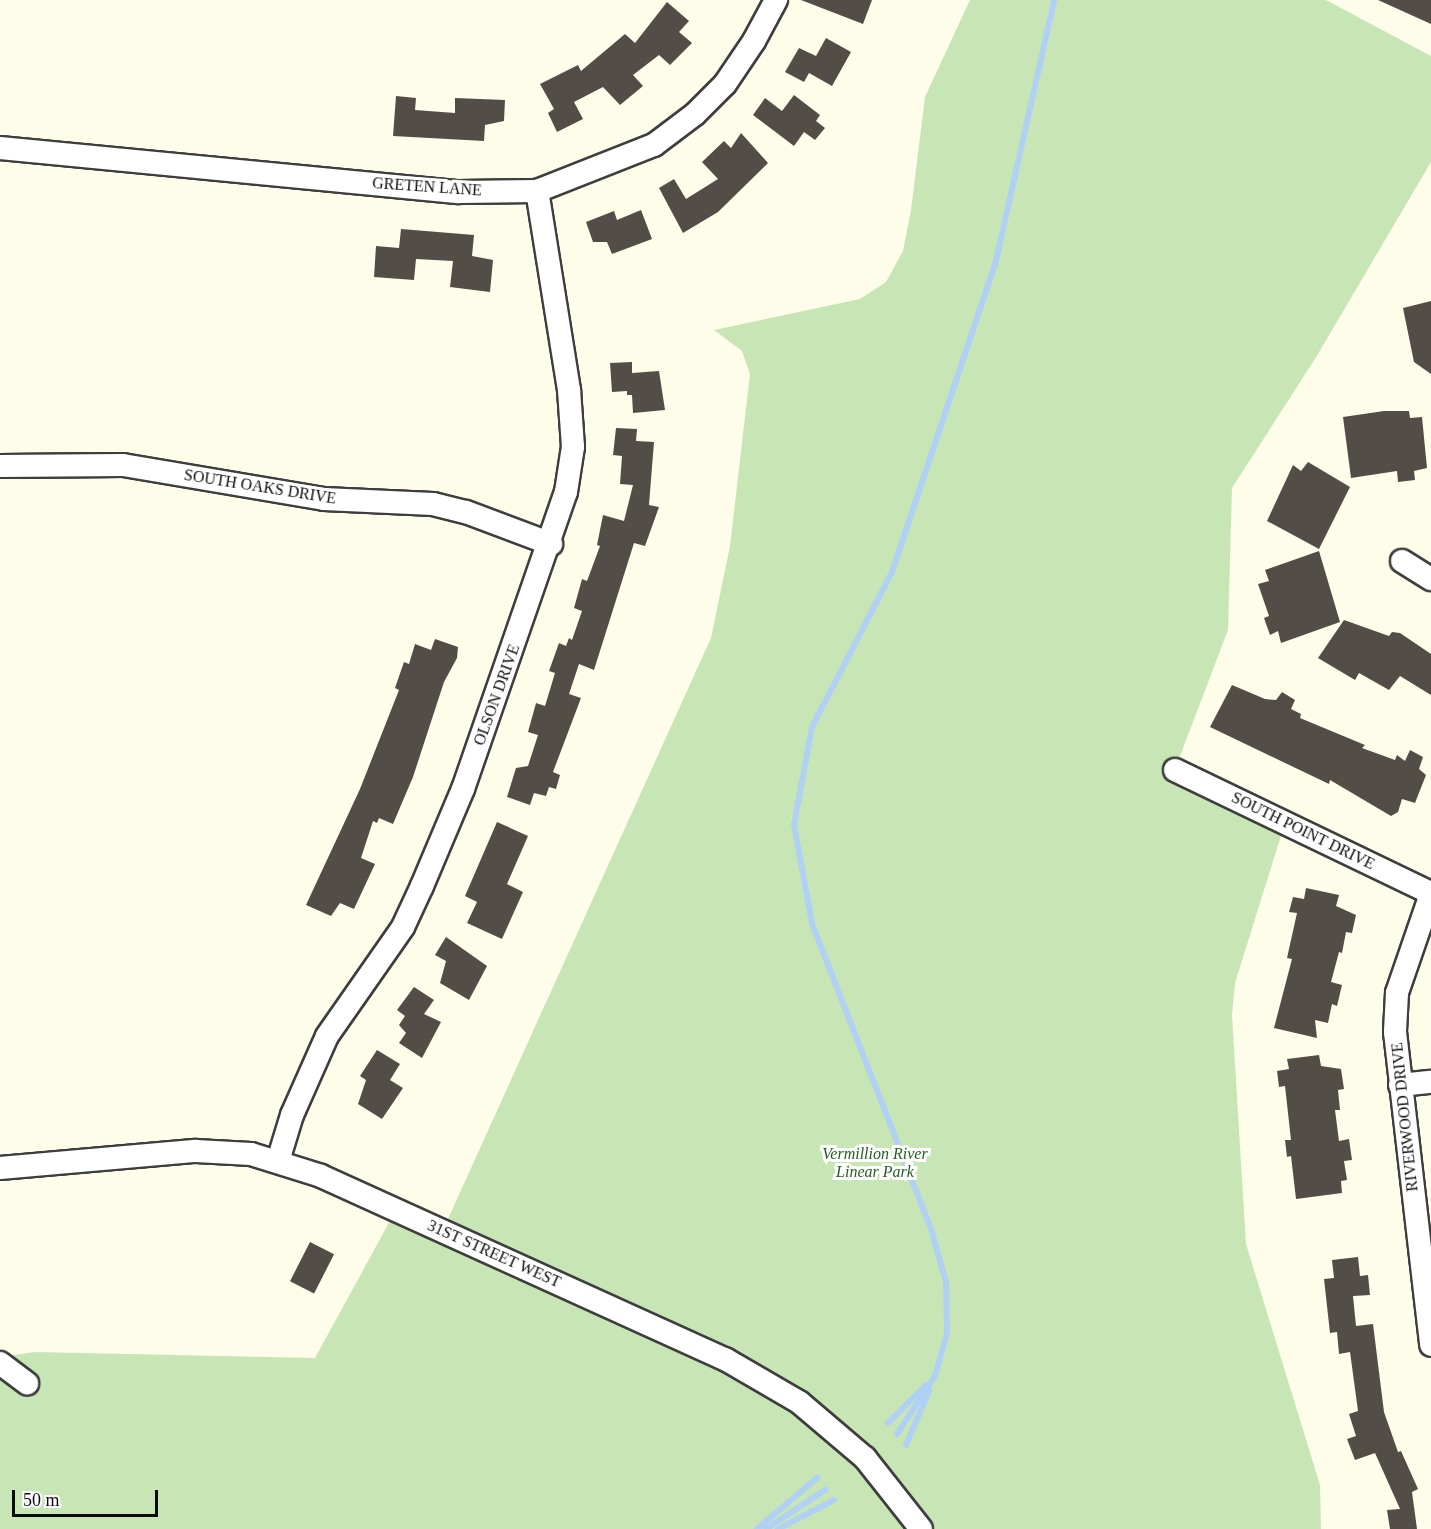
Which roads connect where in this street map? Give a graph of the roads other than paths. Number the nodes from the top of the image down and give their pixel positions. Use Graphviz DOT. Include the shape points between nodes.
graph roads {
  1 [pos="776,0"];
  2 [pos="0,148"];
  3 [pos="537,191"];
  4 [pos="0,466"];
  5 [pos="551,544"];
  6 [pos="1402,561"];
  7 [pos="1431,579"];
  8 [pos="1175,770"];
  9 [pos="1431,893"];
  10 [pos="1431,1082"];
  11 [pos="1401,1085"];
  12 [pos="278,1161"];
  13 [pos="0,1168"];
  14 [pos="1431,1345"];
  15 [pos="0,1363"];
  16 [pos="27,1383"];
  17 [pos="921,1529"];
  1 -- 3 [label="street, GRETEN LANE" via="724,84 694,114 654,145"];
  2 -- 3 [label="street, GRETEN LANE" via="459,192"];
  3 -- 5 [label="street, OLSON DRIVE" via="569,390 573,447 566,492"];
  4 -- 5 [label="street, SOUTH OAKS DRIVE" via="123,465 324,499 417,502 466,512"];
  5 -- 12 [label="street, OLSON DRIVE" via="463,789 422,886 403,927 327,1036 292,1115"];
  6 -- 7 [label="street"];
  8 -- 9 [label="street, SOUTH POINT DRIVE"];
  9 -- 11 [label="street, RIVERWOOD DRIVE" via="1398,993 1395,1032"];
  10 -- 11 [label="street"];
  11 -- 14 [label="street, RIVERWOOD DRIVE"];
  12 -- 13 [label="street, 31ST STREET WEST" via="251,1154 196,1151"];
  12 -- 17 [label="street, 31ST STREET WEST" via="332,1181 734,1365 799,1402 865,1458"];
  15 -- 16 [label="street"];
}
